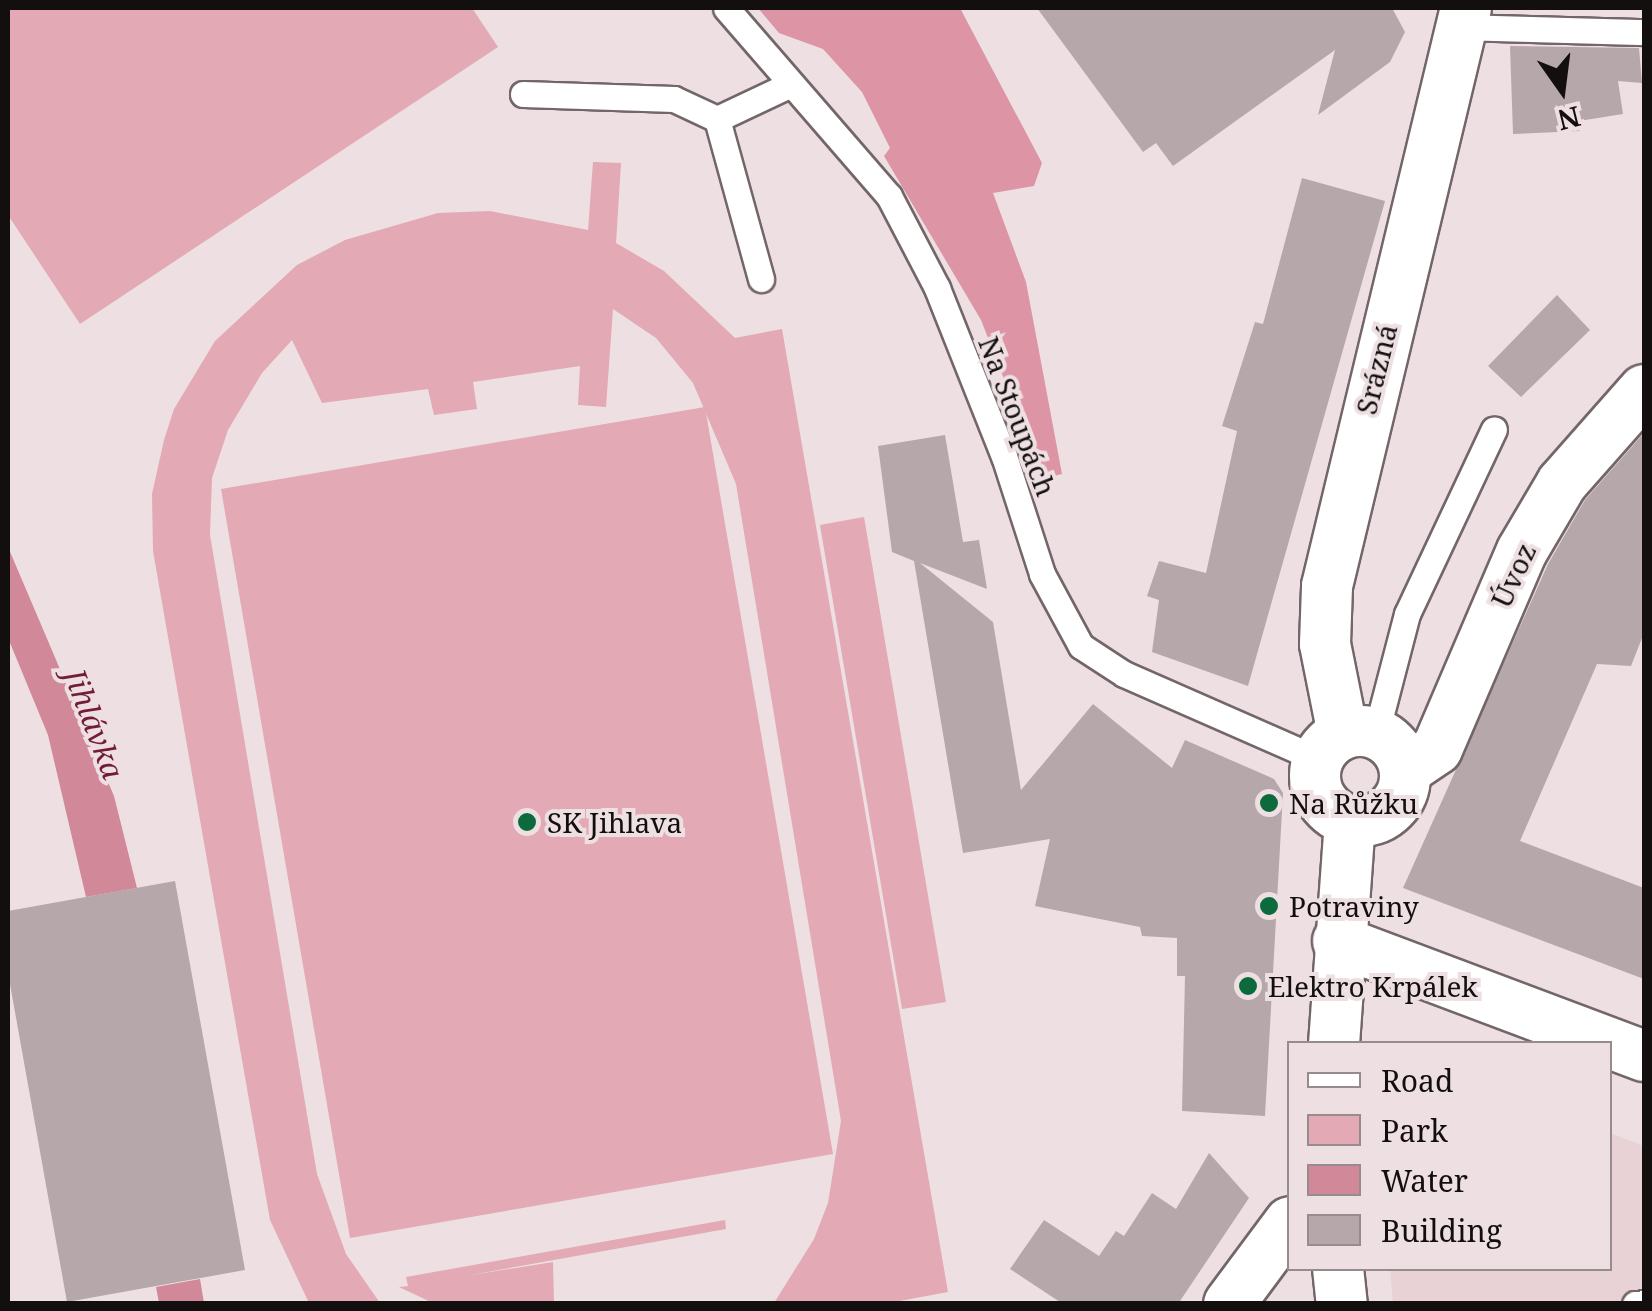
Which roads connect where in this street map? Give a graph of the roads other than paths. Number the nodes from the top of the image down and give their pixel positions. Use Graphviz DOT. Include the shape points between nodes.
graph roads {
  1 [pos="726,8"];
  2 [pos="1464,17"];
  3 [pos="1644,32"];
  4 [pos="792,84"];
  5 [pos="523,94"];
  6 [pos="717,118"];
  7 [pos="760,279"];
  8 [pos="1644,390"];
  9 [pos="1494,429"];
  10 [pos="1361,749"];
  11 [pos="1350,821"];
  12 [pos="1338,942"];
  13 [pos="1334,1041"];
  14 [pos="1604,1041"];
  15 [pos="1612,1044"];
  16 [pos="1644,1056"];
  17 [pos="1287,1226"];
  18 [pos="1338,1271"];
  19 [pos="1644,1303"];
  20 [pos="1229,1304"];
  21 [pos="1342,1304"];
  22 [pos="1635,1304"];
  1 -- 4 [label="lane, Na Stoupách"];
  2 -- 3 [label="lane"];
  2 -- 10 [label="street, Srázná" via="1327,586 1325,644"];
  4 -- 6 [label="lane"];
  4 -- 10 [label="lane, Na Stoupách" via="889,196 937,288 1042,574 1081,646 1124,674"];
  5 -- 6 [label="lane" via="674,99"];
  6 -- 7 [label="lane"];
  8 -- 10 [label="street, Úvoz" via="1562,483 1522,551 1437,749"];
  9 -- 10 [label="lane" via="1407,614"];
  10 -- 11 [label="street, Srázná" via="1317,790 1324,804"];
  10 -- 11 [label="street" via="1403,792 1391,810"];
  11 -- 12 [label="street"];
  12 -- 13 [label="street"];
  12 -- 14 [label="street"];
  15 -- 16 [label="street"];
  17 -- 20 [label="street"];
  18 -- 21 [label="street"];
  19 -- 22 [label="lane"];
}
